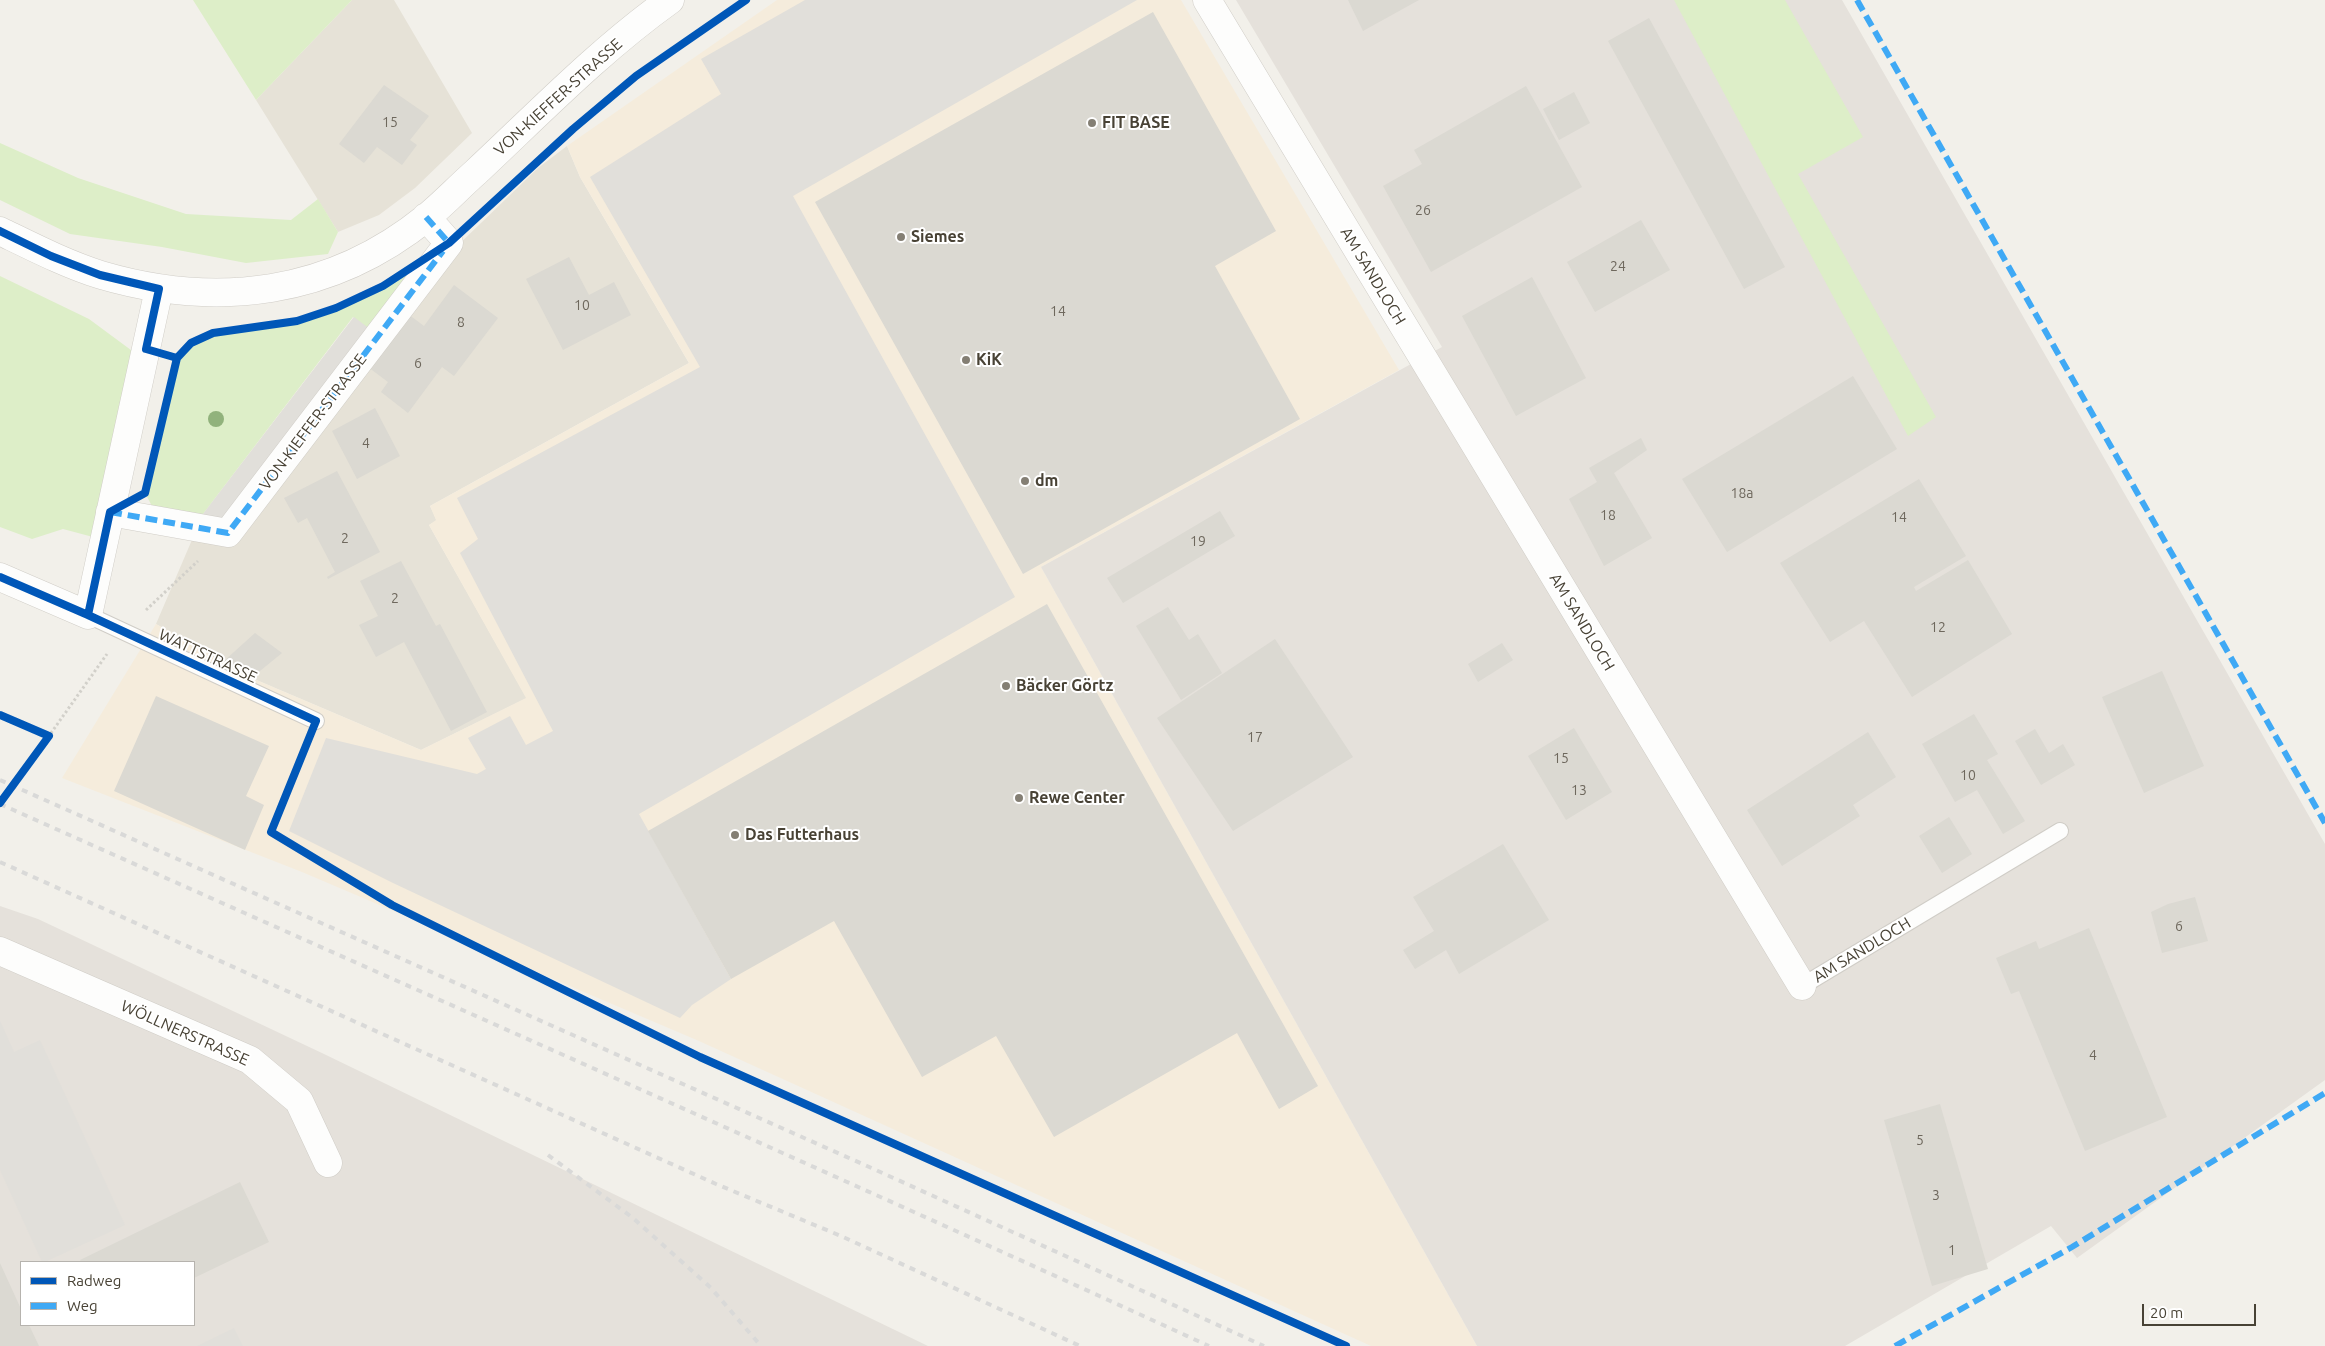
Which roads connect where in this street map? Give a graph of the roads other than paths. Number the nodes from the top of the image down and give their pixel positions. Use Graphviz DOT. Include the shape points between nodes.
graph roads {
  1 [pos="670,0"];
  2 [pos="1208,0"];
  3 [pos="426,218"];
  4 [pos="0,231"];
  5 [pos="159,289"];
  6 [pos="110,512"];
  7 [pos="0,577"];
  8 [pos="88,615"];
  9 [pos="316,721"];
  10 [pos="2060,831"];
  11 [pos="0,951"];
  12 [pos="1802,986"];
  13 [pos="328,1163"];
  1 -- 3 [label="street, VON-KIEFFER-STRASSE" via="587,68"];
  2 -- 12 [label="street, AM SANDLOCH"];
  3 -- 5 [label="street, VON-KIEFFER-STRASSE" via="380,250 309,281 265,291 223,294"];
  3 -- 6 [label="street, VON-KIEFFER-STRASSE" via="449,243 228,533"];
  4 -- 5 [label="street, VON-KIEFFER-STRASSE" via="100,275"];
  5 -- 6 [label="street"];
  6 -- 8 [label="street"];
  7 -- 8 [label="street"];
  8 -- 9 [label="lane, WATTSTRASSE"];
  10 -- 12 [label="lane, AM SANDLOCH"];
  11 -- 13 [label="street, WÖLLNERSTRASSE" via="250,1060 298,1101"];
}
